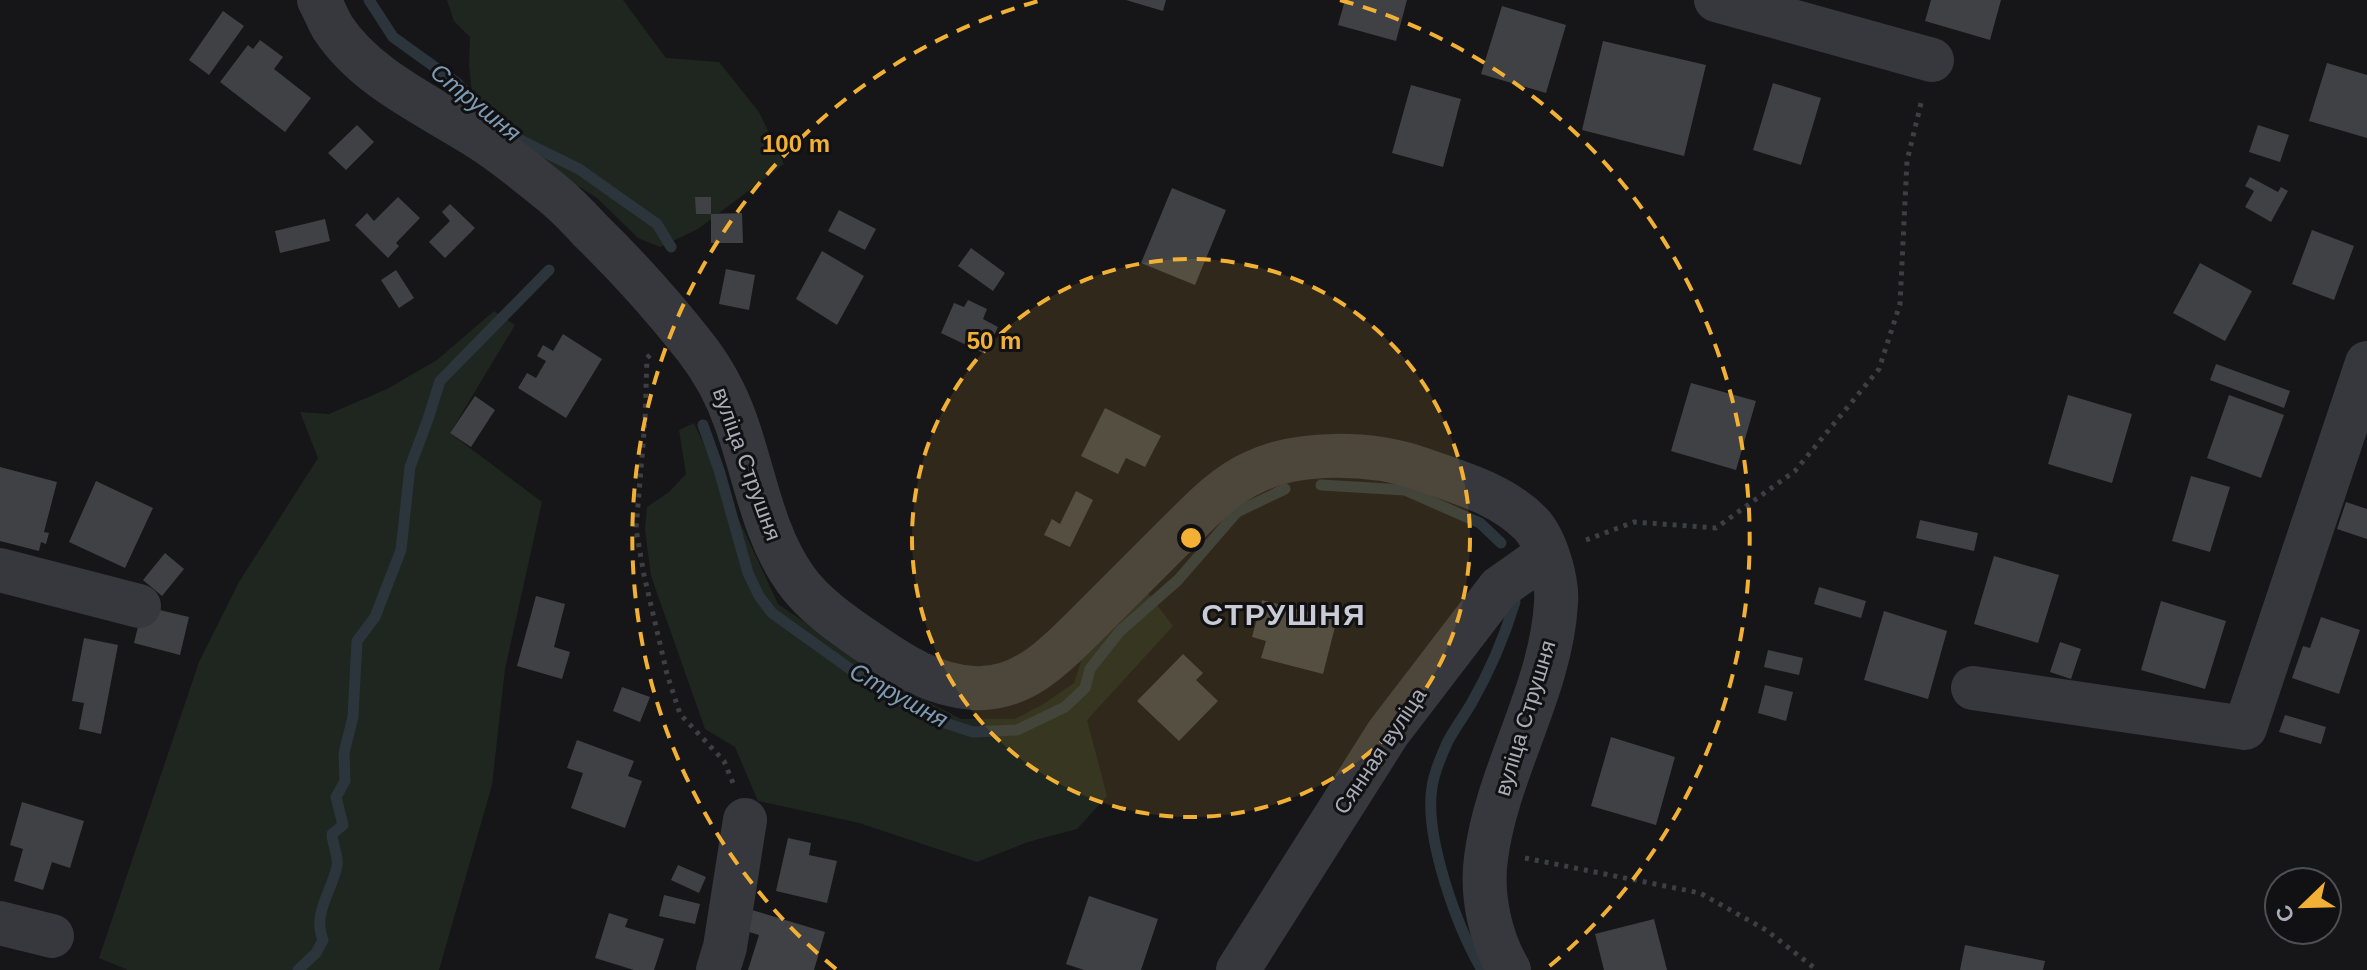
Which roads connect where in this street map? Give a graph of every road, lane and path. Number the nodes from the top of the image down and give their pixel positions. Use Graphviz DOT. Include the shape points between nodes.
graph roads {
  1 [pos="319,0"];
  2 [pos="1716,0"];
  3 [pos="1932,60"];
  4 [pos="678,325"];
  5 [pos="2367,363"];
  6 [pos="1547,554"];
  7 [pos="0,570"];
  8 [pos="139,606"];
  9 [pos="1973,688"];
  10 [pos="745,820"];
  11 [pos="1488,850"];
  12 [pos="0,923"];
  13 [pos="52,936"];
  14 [pos="718,970"];
  15 [pos="1238,970"];
  16 [pos="1509,970"];
  17 [pos="1817,970"];
  1 -- 4 [label="street, вуліца Струшня" via="334,30 366,65 482,139 559,198"];
  2 -- 3 [label="street"];
  3 -- 6 [label="path" via="1907,161 1900,304 1879,369 1795,471 1716,528 1634,522"];
  4 -- 6 [label="street, вуліца Струшня" via="711,367 735,419 774,541 797,582 837,621 908,669 945,684 979,689 1015,682 1051,661 1215,497 1253,472 1291,460 1339,455 1406,464 1475,488 1535,528"];
  4 -- 10 [label="path" via="647,358 636,529 680,714 724,761"];
  5 -- 9 [label="street" via="2245,728"];
  6 -- 11 [label="street, вуліца Струшня" via="1557,598 1549,650 1495,813"];
  6 -- 15 [label="street, Сянная вуліца" via="1499,588 1388,733"];
  7 -- 8 [label="street"];
  10 -- 14 [label="street"];
  11 -- 16 [label="street, вуліца Струшня" via="1487,907 1498,951"];
  11 -- 17 [label="path" via="1700,893 1766,930"];
  12 -- 13 [label="street"];
}
